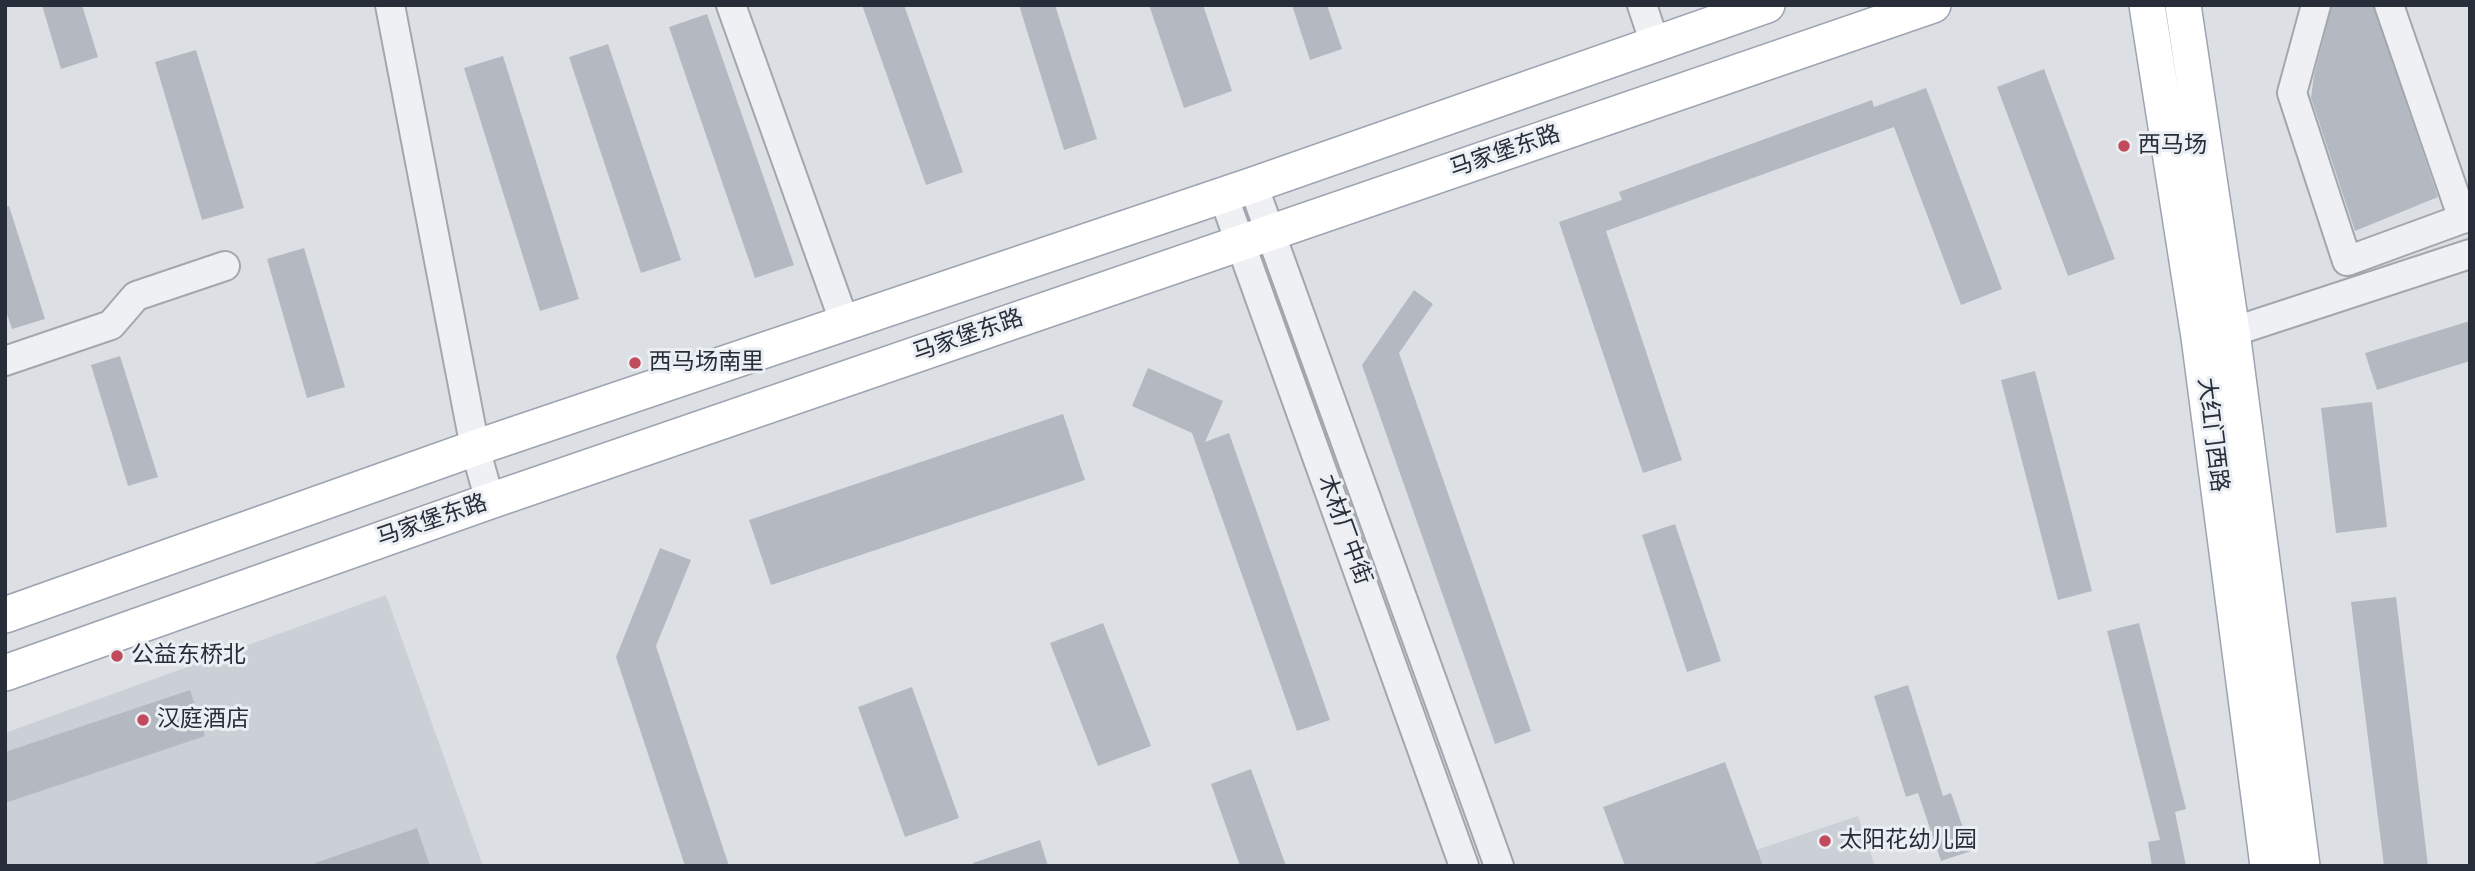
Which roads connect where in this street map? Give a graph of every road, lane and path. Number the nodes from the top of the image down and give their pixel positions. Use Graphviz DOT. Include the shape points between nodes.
graph roads {
  1 [pos="390,5"];
  2 [pos="731,5"];
  3 [pos="1642,5"];
  4 [pos="1767,5"];
  5 [pos="1933,5"];
  6 [pos="2147,5"];
  7 [pos="2183,5"];
  8 [pos="2315,5"];
  9 [pos="2389,5"];
  10 [pos="1655,44"];
  11 [pos="1238,190"];
  12 [pos="2466,217"];
  13 [pos="1255,237"];
  14 [pos="2470,254"];
  15 [pos="225,267"];
  16 [pos="844,321"];
  17 [pos="2232,332"];
  18 [pos="5,361"];
  19 [pos="474,448"];
  20 [pos="490,501"];
  21 [pos="5,615"];
  22 [pos="5,673"];
  23 [pos="1464,866"];
  24 [pos="1499,866"];
  25 [pos="2269,866"];
  26 [pos="2302,866"];
  1 -- 19 [label="street"];
  2 -- 16 [label="street"];
  3 -- 10 [label="street"];
  4 -- 10 [label="main road"];
  5 -- 13 [label="main road, 马家堡东路"];
  6 -- 25 [label="main road, 大红门西路" via="2199,337"];
  7 -- 17 [label="main road, 大红门西路"];
  8 -- 12 [label="street" via="2292,93 2347,261"];
  9 -- 12 [label="street"];
  10 -- 11 [label="main road"];
  11 -- 13 [label="street, 木材厂中街"];
  11 -- 16 [label="main road"];
  13 -- 20 [label="main road, 马家堡东路"];
  13 -- 23 [label="street, 木材厂中街"];
  13 -- 24 [label="street, 木材厂中街"];
  14 -- 17 [label="street"];
  15 -- 18 [label="street" via="136,296 111,325"];
  16 -- 19 [label="main road"];
  17 -- 26 [label="main road, 大红门西路"];
  19 -- 20 [label="street"];
  19 -- 21 [label="main road"];
  20 -- 22 [label="main road, 马家堡东路"];
}
